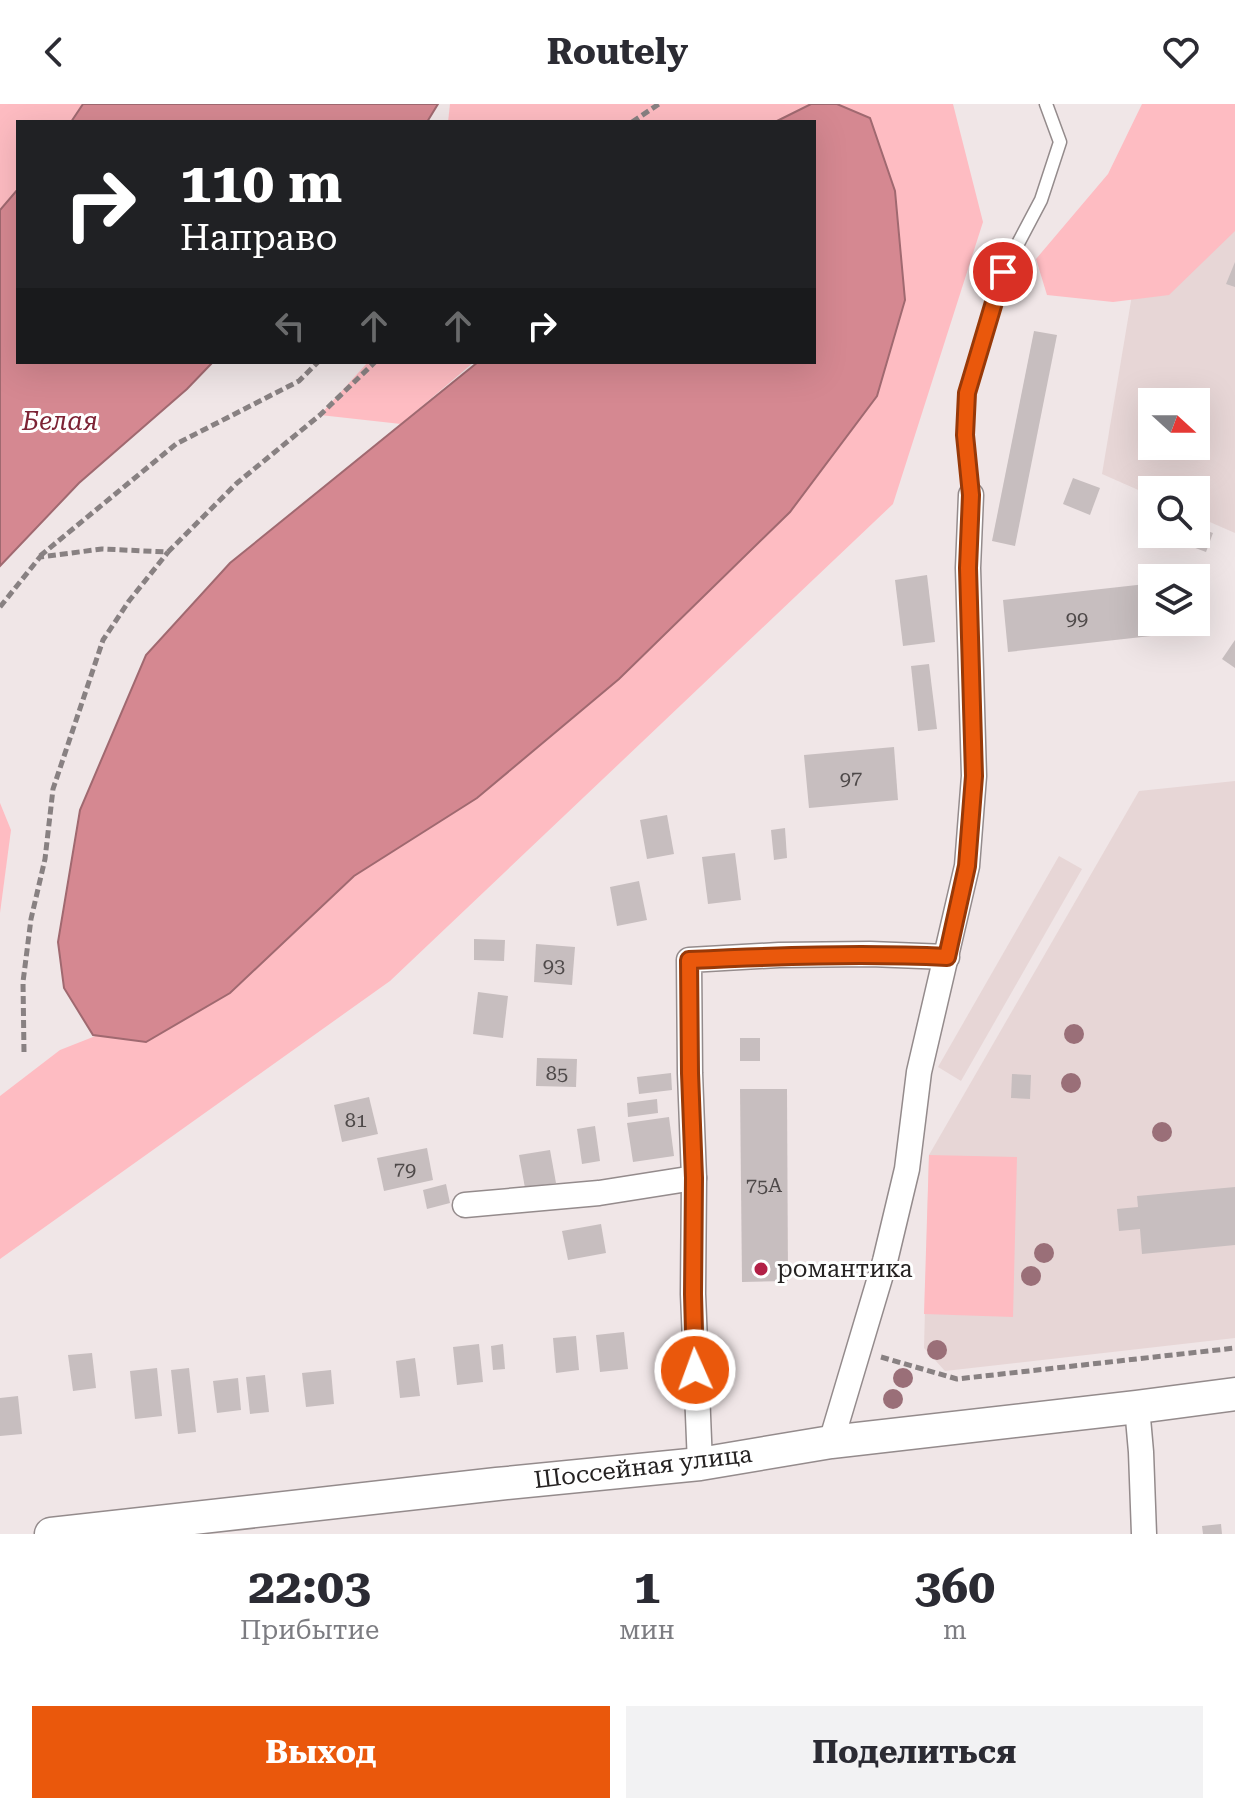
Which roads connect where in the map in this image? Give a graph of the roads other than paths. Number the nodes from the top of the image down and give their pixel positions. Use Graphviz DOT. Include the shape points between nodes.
graph roads {
  1 [pos="1046,104"];
  2 [pos="971,495"];
  3 [pos="947,957"];
  4 [pos="694,1178"];
  5 [pos="465,1205"];
  6 [pos="1235,1394"];
  7 [pos="1137,1407"];
  8 [pos="831,1442"];
  9 [pos="700,1464"];
  10 [pos="51,1534"];
  11 [pos="1144,1534"];
  1 -- 2 [label="lane" via="1060,142 1041,200 1003,272 967,393"];
  2 -- 3 [label="street" via="974,776 967,866"];
  3 -- 4 [label="street" via="689,960"];
  3 -- 8 [label="street" via="919,1072 907,1169 885,1261"];
  4 -- 5 [label="street"];
  4 -- 9 [label="street"];
  6 -- 7 [label="street, Шоссейная улица"];
  7 -- 8 [label="street, Шоссейная улица"];
  7 -- 11 [label="street"];
  8 -- 9 [label="street, Шоссейная улица"];
  9 -- 10 [label="street, Шоссейная улица"];
}
